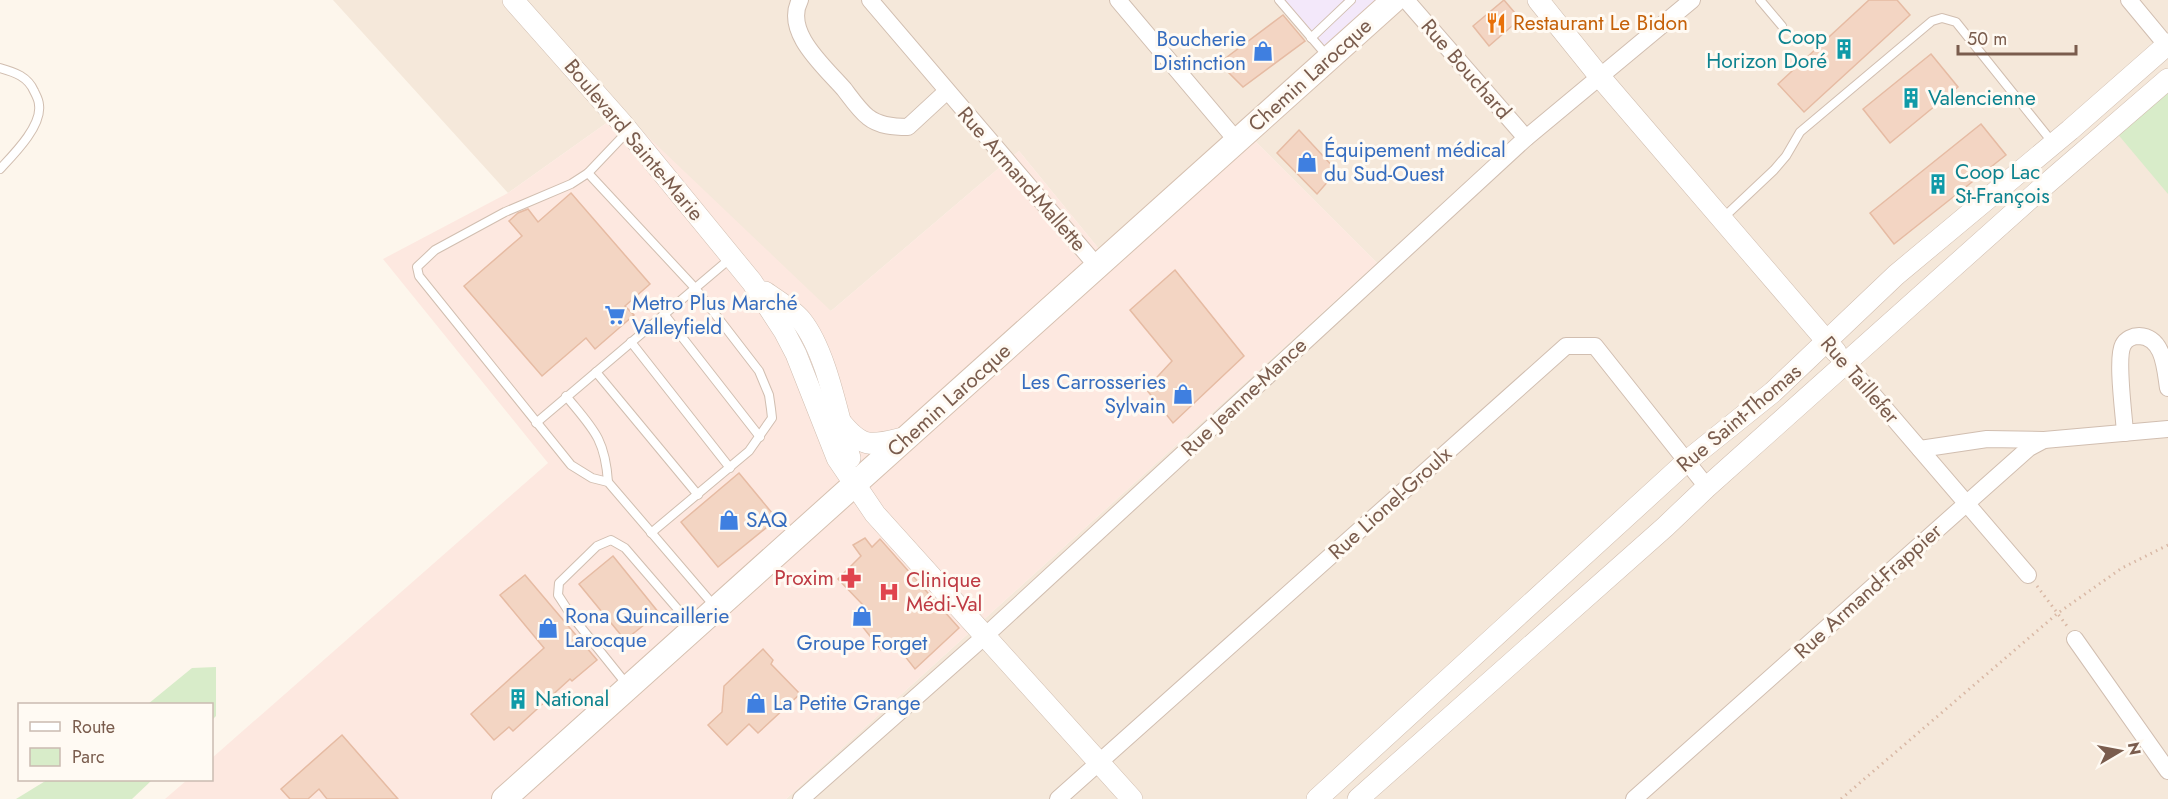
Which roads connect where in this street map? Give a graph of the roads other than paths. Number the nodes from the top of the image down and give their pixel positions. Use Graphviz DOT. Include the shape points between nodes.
graph roads {
  1 [pos="513,0"];
  2 [pos="800,0"];
  3 [pos="870,0"];
  4 [pos="1118,0"];
  5 [pos="1279,0"];
  6 [pos="1351,0"];
  7 [pos="1406,0"];
  8 [pos="1538,0"];
  9 [pos="1692,0"];
  10 [pos="1760,0"];
  11 [pos="2129,0"];
  12 [pos="1383,6"];
  13 [pos="1782,27"];
  14 [pos="1311,38"];
  15 [pos="2168,45"];
  16 [pos="1329,58"];
  17 [pos="0,68"];
  18 [pos="1600,76"];
  19 [pos="2168,80"];
  20 [pos="947,92"];
  21 [pos="628,130"];
  22 [pos="1526,138"];
  23 [pos="1237,141"];
  24 [pos="2053,144"];
  25 [pos="0,169"];
  26 [pos="588,173"];
  27 [pos="1722,219"];
  28 [pos="733,257"];
  29 [pos="1097,266"];
  30 [pos="752,282"];
  31 [pos="695,288"];
  32 [pos="664,314"];
  33 [pos="631,342"];
  34 [pos="1826,342"];
  35 [pos="1846,363"];
  36 [pos="596,372"];
  37 [pos="2168,388"];
  38 [pos="566,396"];
  39 [pos="838,420"];
  40 [pos="536,423"];
  41 [pos="2168,429"];
  42 [pos="2125,433"];
  43 [pos="760,437"];
  44 [pos="907,437"];
  45 [pos="2044,440"];
  46 [pos="1920,449"];
  47 [pos="1687,461"];
  48 [pos="730,468"];
  49 [pos="608,482"];
  50 [pos="854,484"];
  51 [pos="1707,487"];
  52 [pos="698,495"];
  53 [pos="1966,503"];
  54 [pos="651,533"];
  55 [pos="2028,575"];
  56 [pos="716,609"];
  57 [pos="694,628"];
  58 [pos="985,636"];
  59 [pos="2075,639"];
  60 [pos="629,686"];
  61 [pos="1099,763"];
  62 [pos="2168,771"];
  63 [pos="504,799"];
  64 [pos="801,799"];
  65 [pos="1058,799"];
  66 [pos="1132,799"];
  67 [pos="1317,799"];
  68 [pos="1358,799"];
  69 [pos="1634,799"];
  1 -- 21 [label="street, Boulevard Sainte-Marie"];
  2 -- 20 [label="street, Rue Armand-Mallette" via="797,24 808,48 868,118 885,126 908,127"];
  3 -- 20 [label="street, Rue Armand-Mallette"];
  4 -- 23 [label="street"];
  5 -- 14 [label="lane"];
  6 -- 14 [label="lane"];
  7 -- 22 [label="street, Rue Bouchard"];
  8 -- 18 [label="street, Rue Taillefer"];
  9 -- 18 [label="street, Rue Jeanne-Mance"];
  10 -- 13 [label="lane"];
  11 -- 15 [label="street"];
  12 -- 16 [label="main road, Chemin Larocque"];
  14 -- 16 [label="lane"];
  15 -- 24 [label="street, Rue Saint-Thomas"];
  16 -- 23 [label="main road, Chemin Larocque"];
  17 -- 25 [label="lane" via="16,72 31,84 39,103 39,117"];
  18 -- 22 [label="street, Rue Jeanne-Mance"];
  18 -- 27 [label="street, Rue Taillefer"];
  19 -- 35 [label="street, Rue Saint-Thomas"];
  20 -- 29 [label="street, Rue Armand-Mallette"];
  21 -- 26 [label="lane"];
  21 -- 28 [label="street, Boulevard Sainte-Marie"];
  22 -- 58 [label="street, Rue Jeanne-Mance"];
  23 -- 29 [label="main road, Chemin Larocque"];
  24 -- 27 [label="lane" via="1956,22 1942,18 1932,21 1806,126 1774,170"];
  24 -- 34 [label="street, Rue Saint-Thomas" via="1896,275"];
  26 -- 31 [label="lane"];
  26 -- 40 [label="lane" via="435,250 417,267 419,276"];
  27 -- 34 [label="street, Rue Taillefer"];
  28 -- 30 [label="street, Boulevard Sainte-Marie"];
  28 -- 31 [label="lane"];
  29 -- 44 [label="main road, Chemin Larocque"];
  30 -- 39 [label="street, Boulevard Sainte-Marie" via="799,318 813,336"];
  30 -- 50 [label="street, Boulevard Sainte-Marie" via="796,354 837,458"];
  31 -- 32 [label="lane"];
  31 -- 43 [label="lane" via="759,371 769,395 772,418"];
  32 -- 33 [label="lane"];
  32 -- 43 [label="lane"];
  33 -- 36 [label="lane"];
  33 -- 48 [label="lane"];
  34 -- 35 [label="street, Rue Taillefer"];
  34 -- 47 [label="street, Rue Saint-Thomas" via="1773,392"];
  35 -- 46 [label="street, Rue Taillefer"];
  35 -- 51 [label="street, Rue Saint-Thomas"];
  36 -- 38 [label="lane"];
  36 -- 52 [label="lane"];
  37 -- 42 [label="street" via="2160,349 2149,338 2130,338 2123,345 2121,368"];
  38 -- 40 [label="lane"];
  38 -- 49 [label="lane" via="598,436 605,454"];
  39 -- 44 [label="street" via="853,438 870,444"];
  39 -- 50 [label="street, Boulevard Sainte-Marie"];
  40 -- 49 [label="lane" via="571,465 592,478"];
  41 -- 42 [label="street, Rue Armand-Frappier"];
  42 -- 45 [label="street, Rue Armand-Frappier"];
  43 -- 48 [label="lane"];
  44 -- 50 [label="main road, Chemin Larocque"];
  45 -- 46 [label="street" via="1987,439"];
  45 -- 53 [label="street, Rue Armand-Frappier" via="2029,448"];
  46 -- 53 [label="street, Rue Taillefer"];
  47 -- 51 [label="street, Rue Lionel-Groulx"];
  47 -- 61 [label="street, Rue Lionel-Groulx" via="1595,346 1566,346"];
  47 -- 67 [label="street, Rue Saint-Thomas"];
  48 -- 52 [label="lane"];
  49 -- 54 [label="lane"];
  50 -- 56 [label="main road, Chemin Larocque"];
  50 -- 58 [label="street, Boulevard Sainte-Marie" via="875,514"];
  51 -- 68 [label="street, Rue Saint-Thomas"];
  52 -- 54 [label="lane"];
  53 -- 55 [label="street, Rue Taillefer"];
  53 -- 69 [label="street, Rue Armand-Frappier"];
  54 -- 56 [label="lane"];
  56 -- 57 [label="main road, Chemin Larocque"];
  57 -- 60 [label="main road, Chemin Larocque"];
  57 -- 60 [label="lane" via="625,548 611,540 597,546 559,583 558,595"];
  58 -- 61 [label="street, Boulevard Sainte-Marie"];
  58 -- 64 [label="street, Rue Jeanne-Mance"];
  59 -- 62 [label="street"];
  60 -- 63 [label="main road, Chemin Larocque"];
  61 -- 65 [label="street, Rue Lionel-Groulx"];
  61 -- 66 [label="street, Boulevard Sainte-Marie"];
}
